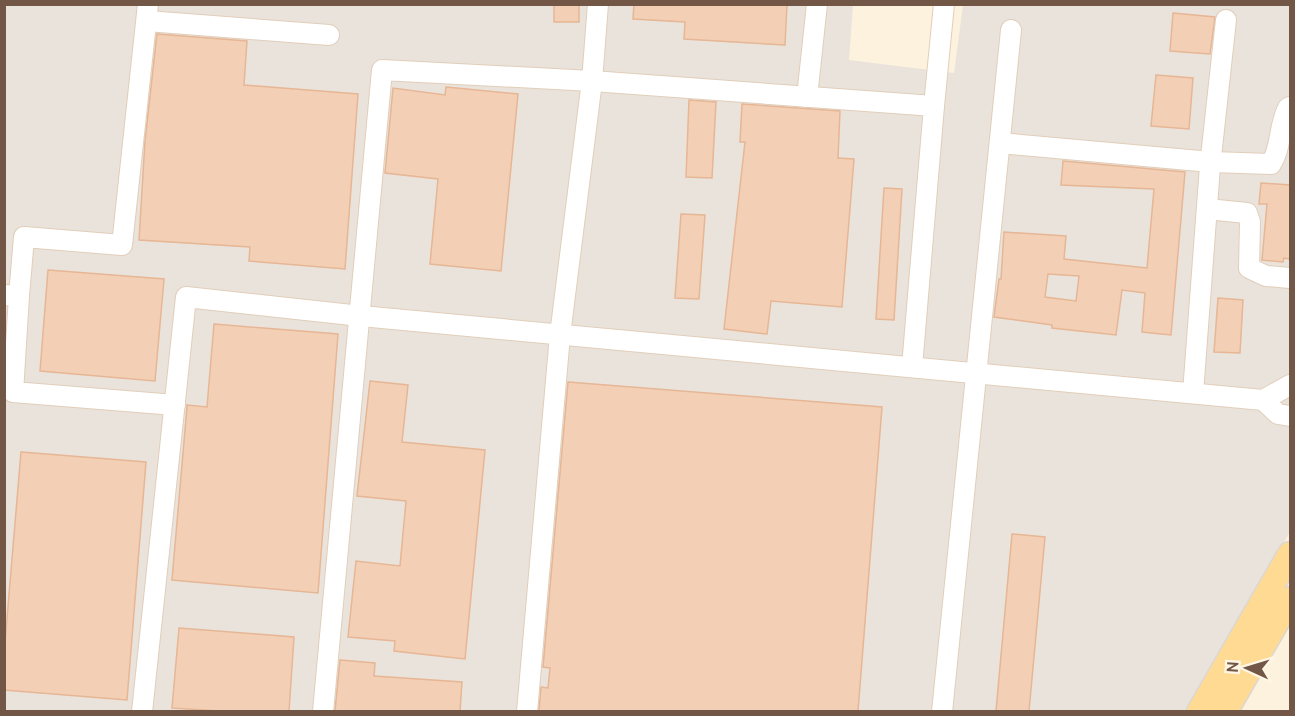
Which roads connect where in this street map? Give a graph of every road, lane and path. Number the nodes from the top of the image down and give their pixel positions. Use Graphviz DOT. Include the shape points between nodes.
graph roads {
  1 [pos="598,4"];
  2 [pos="817,4"];
  3 [pos="944,4"];
  4 [pos="147,13"];
  5 [pos="1226,20"];
  6 [pos="1011,30"];
  7 [pos="329,35"];
  8 [pos="592,81"];
  9 [pos="807,97"];
  10 [pos="934,106"];
  11 [pos="1290,107"];
  12 [pos="1000,143"];
  13 [pos="1211,162"];
  14 [pos="1207,209"];
  15 [pos="1290,278"];
  16 [pos="12,295"];
  17 [pos="361,316"];
  18 [pos="560,335"];
  19 [pos="912,367"];
  20 [pos="977,373"];
  21 [pos="1290,386"];
  22 [pos="1193,393"];
  23 [pos="1263,400"];
  24 [pos="175,405"];
  25 [pos="1290,416"];
  26 [pos="1290,554"];
  27 [pos="1290,599"];
  28 [pos="142,711"];
  29 [pos="323,711"];
  30 [pos="527,711"];
  31 [pos="942,711"];
  32 [pos="1199,711"];
  33 [pos="1225,711"];
  1 -- 8 [label="lane"];
  2 -- 9 [label="lane"];
  3 -- 10 [label="lane"];
  4 -- 7 [label="lane"];
  4 -- 16 [label="lane" via="122,245 24,237"];
  5 -- 13 [label="lane"];
  6 -- 12 [label="lane"];
  8 -- 9 [label="lane"];
  8 -- 17 [label="lane" via="382,70"];
  8 -- 18 [label="lane"];
  9 -- 10 [label="lane"];
  10 -- 19 [label="lane"];
  11 -- 13 [label="lane" via="1281,120 1277,155 1271,164"];
  12 -- 13 [label="lane"];
  12 -- 20 [label="lane"];
  13 -- 14 [label="lane"];
  14 -- 15 [label="lane" via="1247,213 1249,268 1266,276"];
  14 -- 22 [label="lane"];
  16 -- 24 [label="lane" via="13,392"];
  17 -- 18 [label="lane"];
  17 -- 24 [label="lane" via="186,297"];
  17 -- 29 [label="lane"];
  18 -- 19 [label="lane"];
  18 -- 30 [label="lane"];
  19 -- 20 [label="lane"];
  20 -- 22 [label="lane"];
  20 -- 31 [label="lane"];
  21 -- 23 [label="lane"];
  22 -- 23 [label="lane"];
  23 -- 25 [label="lane" via="1278,414"];
  24 -- 28 [label="lane"];
  26 -- 32 [label="main road"];
  27 -- 33 [label="main road"];
}
